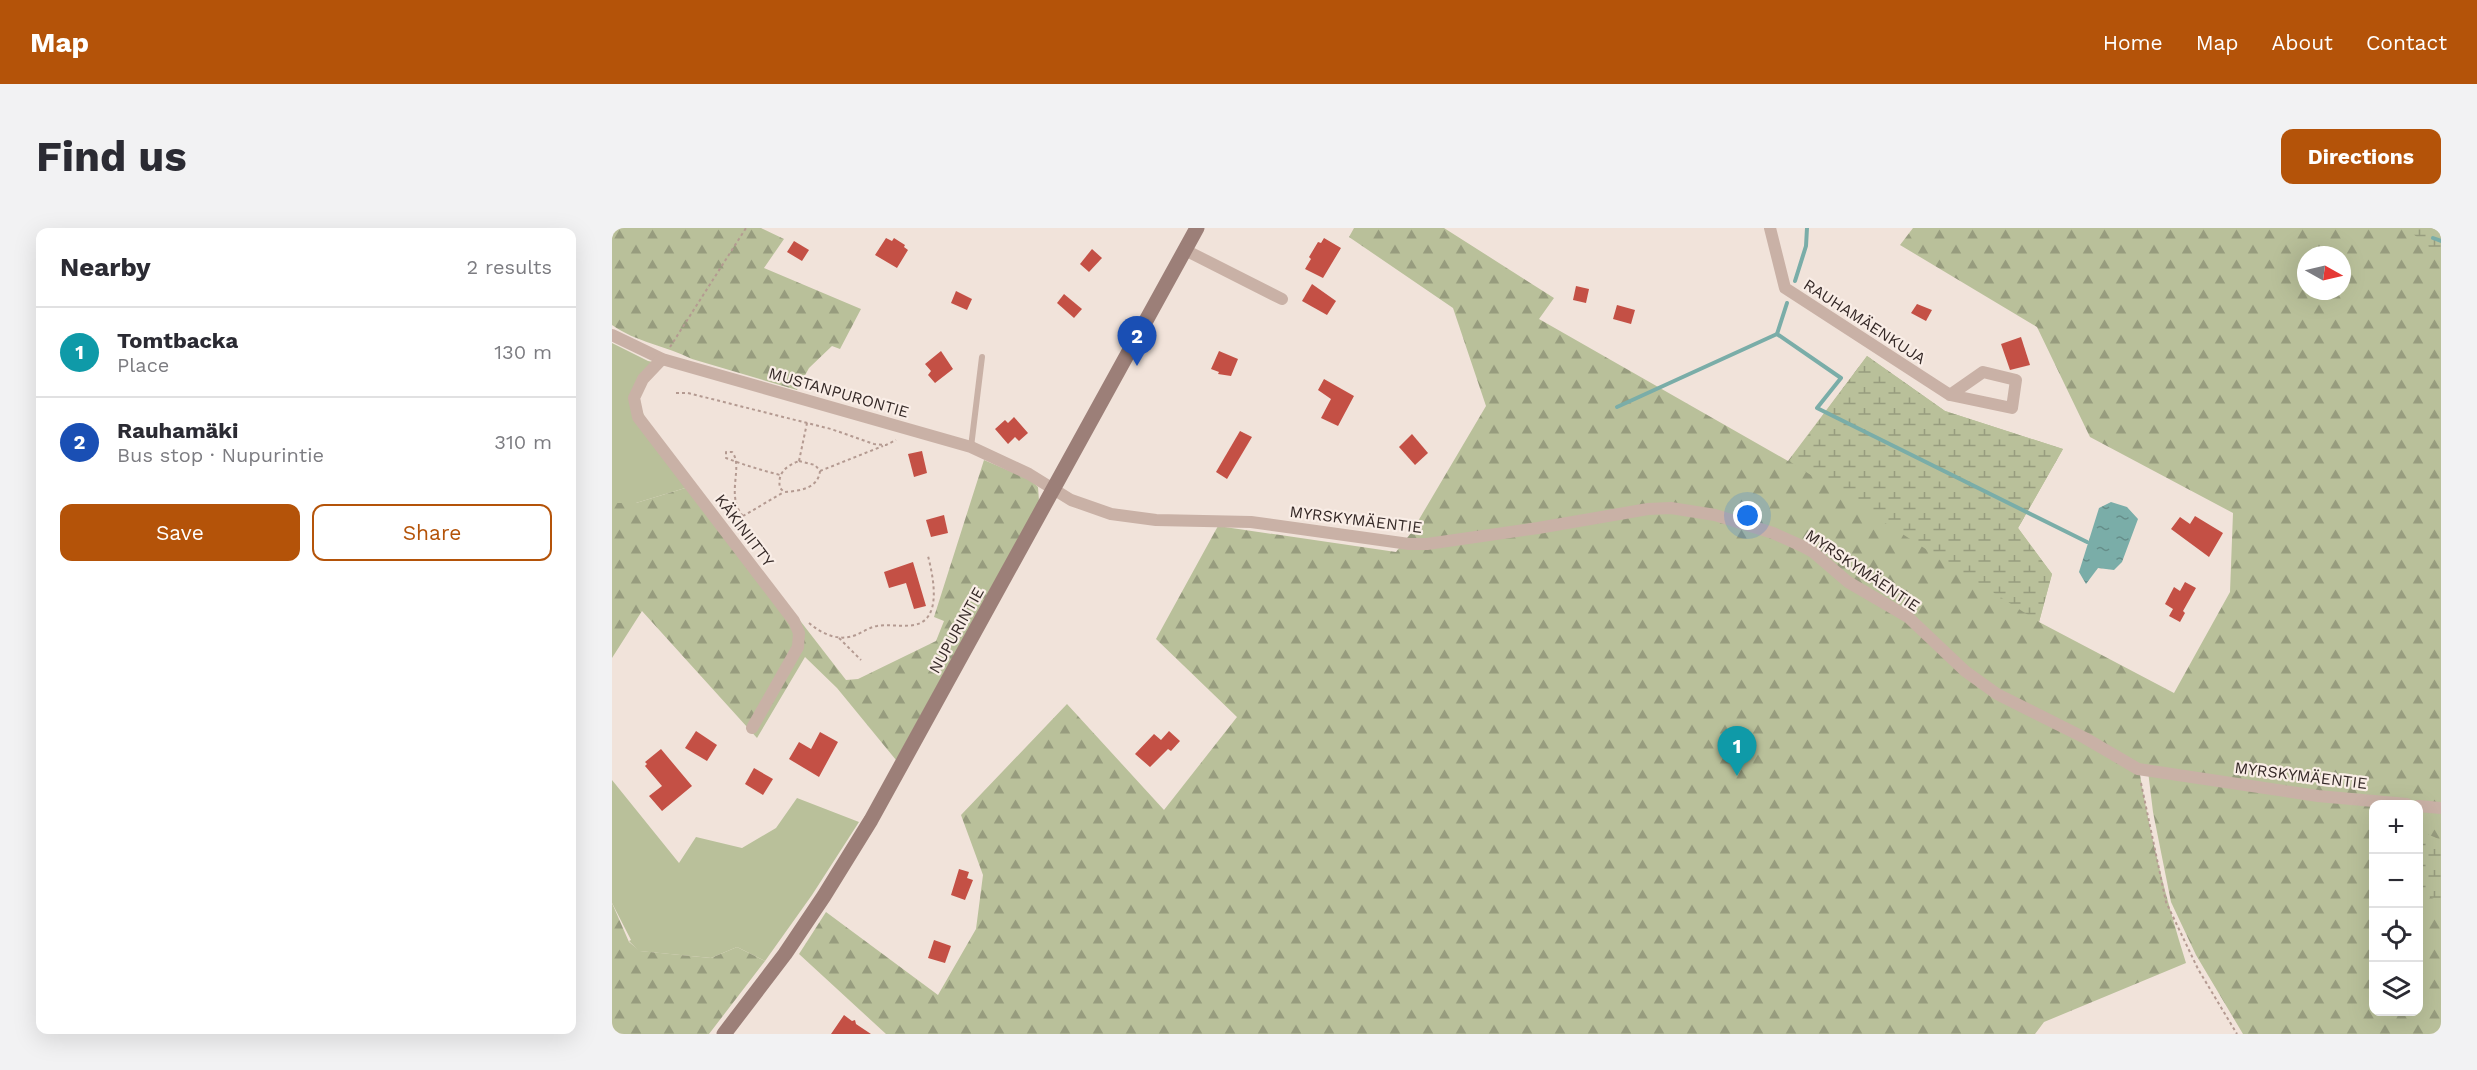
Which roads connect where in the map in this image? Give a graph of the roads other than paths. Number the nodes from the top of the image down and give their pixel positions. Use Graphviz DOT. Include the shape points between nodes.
graph roads {
  1 [pos="1197,228"];
  2 [pos="1770,228"];
  3 [pos="1185,250"];
  4 [pos="1282,298"];
  5 [pos="612,335"];
  6 [pos="982,357"];
  7 [pos="662,359"];
  8 [pos="1950,395"];
  9 [pos="971,447"];
  10 [pos="1054,490"];
  11 [pos="752,728"];
  12 [pos="2369,801"];
  13 [pos="2423,806"];
  14 [pos="2441,808"];
  15 [pos="724,1034"];
  1 -- 3 [label="main road, NUPURINTIE"];
  2 -- 8 [label="street, RAUHAMÄENKUJA" via="1785,288"];
  3 -- 4 [label="street"];
  3 -- 10 [label="main road, NUPURINTIE"];
  5 -- 7 [label="street, MUSTANPURONTIE"];
  6 -- 9 [label="lane"];
  7 -- 9 [label="street, MUSTANPURONTIE"];
  7 -- 11 [label="street, KÄKINIITTY" via="643,380 634,398 638,417 794,621 799,633 798,647"];
  8 -- 8 [label="street, RAUHAMÄENKUJA" via="2012,408 2016,380 1983,372"];
  9 -- 10 [label="street, MUSTANPURONTIE"];
  10 -- 12 [label="street, MYRSKYMÄENTIE" via="1111,514 1156,520 1251,522 1409,544 1446,542 1648,509 1671,508 1715,515 1773,533 1814,552 1848,582 1908,617 1997,694 2138,769"];
  10 -- 15 [label="main road, NUPURINTIE" via="865,830 782,959"];
  13 -- 14 [label="street"];
}
